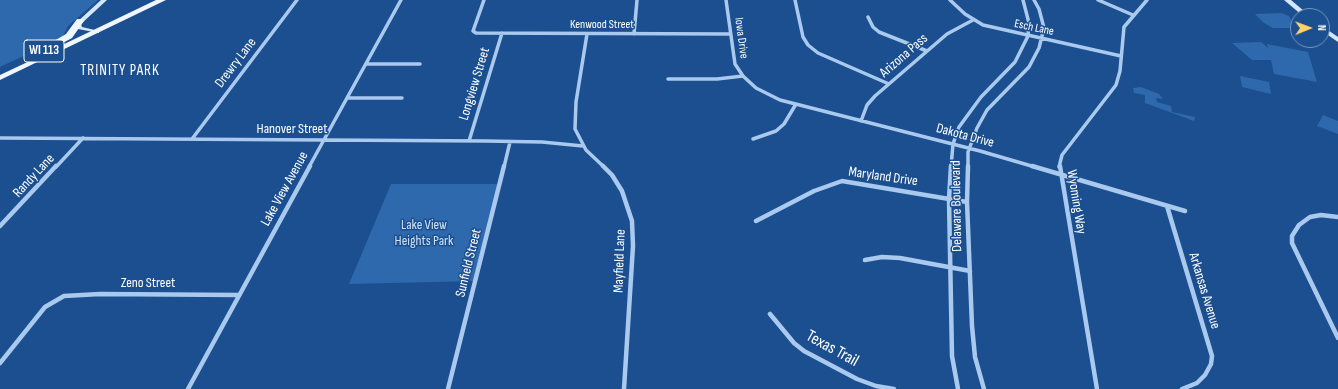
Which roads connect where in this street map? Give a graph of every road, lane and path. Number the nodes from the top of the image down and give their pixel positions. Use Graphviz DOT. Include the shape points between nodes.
graph roads {
  1 [pos="104,0"];
  2 [pos="149,0"];
  3 [pos="162,0"];
  4 [pos="297,0"];
  5 [pos="401,0"];
  6 [pos="484,0"];
  7 [pos="637,0"];
  8 [pos="726,0"];
  9 [pos="795,0"];
  10 [pos="950,0"];
  11 [pos="1023,0"];
  12 [pos="1034,0"];
  13 [pos="1098,0"];
  14 [pos="1147,0"];
  15 [pos="1287,0"];
  16 [pos="1297,8"];
  17 [pos="1133,15"];
  18 [pos="868,17"];
  19 [pos="973,20"];
  20 [pos="80,21"];
  21 [pos="87,30"];
  22 [pos="97,32"];
  23 [pos="473,32"];
  24 [pos="502,33"];
  25 [pos="587,34"];
  26 [pos="634,34"];
  27 [pos="730,34"];
  28 [pos="1028,36"];
  29 [pos="1043,39"];
  30 [pos="927,52"];
  31 [pos="1121,56"];
  32 [pos="31,57"];
  33 [pos="366,64"];
  34 [pos="420,64"];
  35 [pos="2,71"];
  36 [pos="743,76"];
  37 [pos="0,78"];
  38 [pos="668,79"];
  39 [pos="889,84"];
  40 [pos="347,98"];
  41 [pos="402,98"];
  42 [pos="796,104"];
  43 [pos="861,121"];
  44 [pos="0,138"];
  45 [pos="83,138"];
  46 [pos="192,139"];
  47 [pos="753,139"];
  48 [pos="324,140"];
  49 [pos="469,141"];
  50 [pos="510,142"];
  51 [pos="953,144"];
  52 [pos="583,146"];
  53 [pos="968,148"];
  54 [pos="1060,174"];
  55 [pos="949,199"];
  56 [pos="967,202"];
  57 [pos="1167,206"];
  58 [pos="1185,211"];
  59 [pos="1338,217"];
  60 [pos="756,221"];
  61 [pos="0,226"];
  62 [pos="865,260"];
  63 [pos="950,268"];
  64 [pos="970,271"];
  65 [pos="239,295"];
  66 [pos="770,314"];
  67 [pos="1338,338"];
  68 [pos="0,363"];
  69 [pos="188,389"];
  70 [pos="448,389"];
  71 [pos="624,389"];
  72 [pos="894,389"];
  73 [pos="958,389"];
  74 [pos="984,389"];
  75 [pos="1097,389"];
  76 [pos="1182,389"];
  1 -- 20 [label="street"];
  2 -- 21 [label="main road, WI 113"];
  3 -- 22 [label="main road, WI 113"];
  4 -- 46 [label="street, Drewry Lane"];
  5 -- 33 [label="street, Lake View Avenue"];
  6 -- 23 [label="street, Longview Street"];
  7 -- 26 [label="street"];
  8 -- 27 [label="street, Iowa Drive"];
  9 -- 39 [label="street" via="803,37 818,54"];
  10 -- 19 [label="street, Esch Lane"];
  11 -- 28 [label="street, Delaware Boulevard" via="1029,23"];
  12 -- 29 [label="street, Delaware Boulevard" via="1042,20"];
  13 -- 17 [label="street"];
  14 -- 17 [label="street, Wyoming Way"];
  15 -- 16 [label="street"];
  17 -- 31 [label="street, Wyoming Way" via="1124,27"];
  18 -- 30 [label="street" via="879,32"];
  19 -- 28 [label="street, Esch Lane"];
  19 -- 30 [label="street, Arizona Pass" via="959,26"];
  20 -- 21 [label="street" via="78,26"];
  20 -- 32 [label="main road" via="69,36"];
  21 -- 22 [label="street"];
  21 -- 32 [label="main road, WI 113"];
  22 -- 37 [label="main road, WI 113"];
  23 -- 24 [label="street, Kenwood Street"];
  24 -- 25 [label="street, Kenwood Street"];
  24 -- 49 [label="street, Longview Street"];
  25 -- 26 [label="street, Kenwood Street"];
  25 -- 52 [label="street, Mayfield Lane" via="575,129"];
  26 -- 27 [label="street, Kenwood Street"];
  27 -- 36 [label="street, Iowa Drive" via="735,64"];
  28 -- 29 [label="street, Esch Lane"];
  28 -- 51 [label="street, Delaware Boulevard" via="1015,62 967,114"];
  29 -- 31 [label="street, Esch Lane"];
  29 -- 53 [label="street, Delaware Boulevard" via="1029,67 988,110 976,128"];
  30 -- 39 [label="street, Arizona Pass"];
  31 -- 54 [label="street, Wyoming Way" via="1116,85 1062,155"];
  32 -- 35 [label="main road, WI 113"];
  33 -- 34 [label="street"];
  33 -- 40 [label="street, Lake View Avenue"];
  36 -- 38 [label="street"];
  36 -- 42 [label="street, Dakota Drive" via="756,88"];
  39 -- 43 [label="street, Arizona Pass" via="867,105"];
  40 -- 41 [label="street"];
  40 -- 48 [label="street, Lake View Avenue"];
  42 -- 43 [label="street, Dakota Drive"];
  42 -- 47 [label="street" via="784,124 776,131"];
  43 -- 51 [label="street, Dakota Drive"];
  44 -- 45 [label="street, Hanover Street"];
  45 -- 46 [label="street, Hanover Street"];
  45 -- 61 [label="street, Randy Lane"];
  46 -- 48 [label="street, Hanover Street"];
  48 -- 49 [label="street, Hanover Street"];
  48 -- 65 [label="street, Lake View Avenue"];
  49 -- 50 [label="street, Hanover Street"];
  50 -- 52 [label="street, Hanover Street"];
  50 -- 70 [label="street, Sunfield Street"];
  51 -- 53 [label="street, Dakota Drive"];
  51 -- 55 [label="street, Delaware Boulevard"];
  52 -- 71 [label="street, Mayfield Lane" via="612,175 622,191 632,221 633,246"];
  53 -- 54 [label="street, Dakota Drive"];
  53 -- 56 [label="street, Delaware Boulevard"];
  54 -- 57 [label="street, Dakota Drive"];
  54 -- 75 [label="street, Wyoming Way"];
  55 -- 56 [label="street, Maryland Drive"];
  55 -- 60 [label="street, Maryland Drive" via="842,181 814,191"];
  55 -- 63 [label="street, Delaware Boulevard"];
  56 -- 64 [label="street, Delaware Boulevard"];
  57 -- 58 [label="street, Dakota Drive"];
  57 -- 76 [label="street, Arkansas Avenue" via="1211,349 1211,364 1205,375 1188,388"];
  59 -- 67 [label="street" via="1310,217 1299,225 1292,236 1292,243"];
  62 -- 63 [label="street" via="888,257"];
  63 -- 64 [label="street"];
  63 -- 73 [label="street, Delaware Boulevard" via="952,356"];
  64 -- 74 [label="street, Delaware Boulevard" via="976,357"];
  65 -- 68 [label="street, Zeno Street" via="70,294 45,307"];
  65 -- 69 [label="street, Lake View Avenue"];
  66 -- 72 [label="street, Texas Trail" via="794,343 808,354 857,379"];
}
